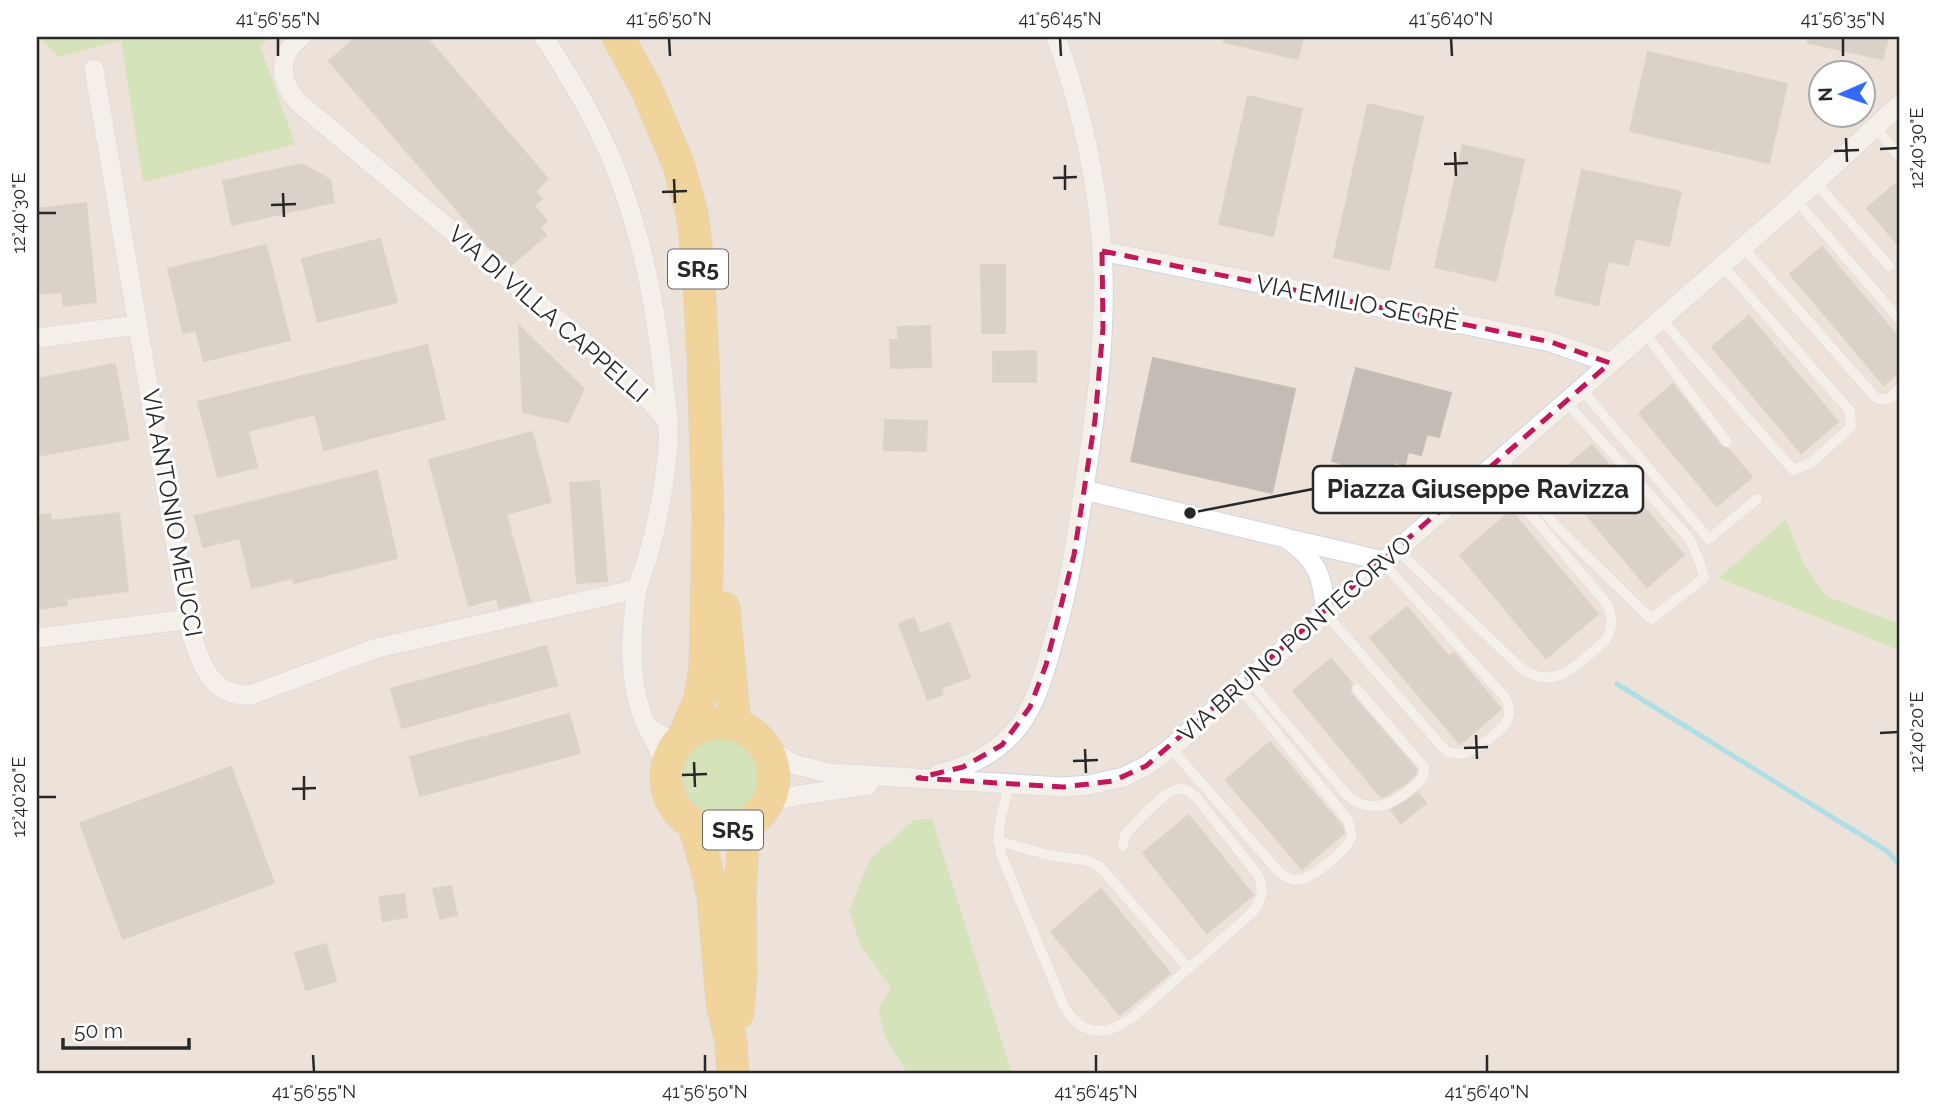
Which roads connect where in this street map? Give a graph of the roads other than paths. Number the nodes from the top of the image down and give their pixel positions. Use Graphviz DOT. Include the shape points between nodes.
graph roads {
  1 [pos="301,37"];
  2 [pos="544,37"];
  3 [pos="618,37"];
  4 [pos="1056,37"];
  5 [pos="94,69"];
  6 [pos="1899,106"];
  7 [pos="1876,126"];
  8 [pos="1876,128"];
  9 [pos="1872,130"];
  10 [pos="1899,156"];
  11 [pos="1816,183"];
  12 [pos="1796,200"];
  13 [pos="1743,247"];
  14 [pos="1102,251"];
  15 [pos="1722,265"];
  16 [pos="1889,266"];
  17 [pos="1661,319"];
  18 [pos="1899,319"];
  19 [pos="138,325"];
  20 [pos="1645,333"];
  21 [pos="37,338"];
  22 [pos="1610,363"];
  23 [pos="1899,389"];
  24 [pos="1574,395"];
  25 [pos="668,422"];
  26 [pos="1727,442"];
  27 [pos="1497,463"];
  28 [pos="1084,490"];
  29 [pos="1756,499"];
  30 [pos="708,517"];
  31 [pos="1286,538"];
  32 [pos="1388,558"];
  33 [pos="637,589"];
  34 [pos="1325,613"];
  35 [pos="189,619"];
  36 [pos="37,638"];
  37 [pos="1244,684"];
  38 [pos="1357,689"];
  39 [pos="735,725"];
  40 [pos="762,742"];
  41 [pos="1171,748"];
  42 [pos="676,749"];
  43 [pos="918,778"];
  44 [pos="1010,783"];
  45 [pos="769,802"];
  46 [pos="694,825"];
  47 [pos="744,826"];
  48 [pos="998,841"];
  49 [pos="1123,846"];
  50 [pos="1188,968"];
  51 [pos="731,1041"];
  52 [pos="733,1074"];
  1 -- 25 [label="street, VIA DI VILLA CAPPELLI" via="286,54 283,67 285,84 298,102 628,379"];
  2 -- 25 [label="street, VIA DI VILLA CAPPELLI" via="591,114 622,190 652,301"];
  3 -- 30 [label="main road, SR5" via="678,163 691,213 698,261"];
  4 -- 14 [label="street" via="1080,121"];
  5 -- 19 [label="street, VIA ANTONIO MEUCCI"];
  6 -- 7 [label="street, VIA BRUNO PONTECORVO"];
  8 -- 10 [label="lane"];
  9 -- 11 [label="street, VIA BRUNO PONTECORVO"];
  11 -- 12 [label="street, VIA BRUNO PONTECORVO"];
  11 -- 16 [label="lane"];
  12 -- 13 [label="street, VIA BRUNO PONTECORVO"];
  12 -- 18 [label="lane"];
  13 -- 15 [label="street, VIA BRUNO PONTECORVO"];
  13 -- 23 [label="lane" via="1877,399 1889,399"];
  14 -- 22 [label="street, VIA EMILIO SEGRÈ" via="1551,342"];
  14 -- 28 [label="street" via="1102,354"];
  15 -- 17 [label="street, VIA BRUNO PONTECORVO"];
  15 -- 17 [label="lane" via="1850,411 1851,427 1811,463 1793,470"];
  17 -- 20 [label="street, VIA BRUNO PONTECORVO"];
  19 -- 21 [label="street"];
  19 -- 35 [label="street, VIA ANTONIO MEUCCI"];
  20 -- 22 [label="street, VIA BRUNO PONTECORVO"];
  20 -- 26 [label="lane"];
  22 -- 24 [label="street, VIA BRUNO PONTECORVO"];
  24 -- 27 [label="street, VIA BRUNO PONTECORVO"];
  24 -- 27 [label="lane" via="1689,538 1704,578 1651,619"];
  24 -- 29 [label="lane" via="1709,539"];
  25 -- 33 [label="street" via="660,503"];
  27 -- 32 [label="street, VIA BRUNO PONTECORVO"];
  27 -- 32 [label="lane" via="1607,604 1611,625 1604,642 1560,675 1532,675"];
  28 -- 31 [label="street"];
  28 -- 43 [label="street" via="1057,628 1021,723 1002,745 977,761"];
  30 -- 39 [label="main road, SR5" via="722,593"];
  30 -- 42 [label="main road, SR5" via="705,668 699,701"];
  31 -- 32 [label="street"];
  31 -- 34 [label="street" via="1304,551 1319,574"];
  32 -- 34 [label="street, VIA BRUNO PONTECORVO"];
  32 -- 34 [label="lane" via="1504,696 1509,712 1503,727 1472,751 1446,751"];
  33 -- 35 [label="street, VIA ANTONIO MEUCCI" via="377,648 250,695 225,691 212,678 203,666"];
  33 -- 42 [label="street" via="634,670 638,700 647,727"];
  34 -- 37 [label="street, VIA BRUNO PONTECORVO"];
  35 -- 36 [label="street"];
  37 -- 38 [label="lane" via="1348,796 1366,806 1380,806 1419,782 1424,766"];
  37 -- 41 [label="street, VIA BRUNO PONTECORVO"];
  37 -- 41 [label="lane" via="1351,824 1346,848 1305,878 1288,878"];
  39 -- 40 [label="main road"];
  39 -- 42 [label="main road" via="707,724 694,729"];
  40 -- 43 [label="street, VIA BRUNO PONTECORVO" via="807,769"];
  40 -- 45 [label="main road, SR5" via="774,771"];
  41 -- 44 [label="street, VIA BRUNO PONTECORVO" via="1146,766 1113,780 1063,787"];
  42 -- 46 [label="main road, SR5" via="666,782 670,800"];
  43 -- 44 [label="street, VIA BRUNO PONTECORVO"];
  43 -- 45 [label="street, VIA BRUNO PONTECORVO"];
  44 -- 48 [label="lane"];
  45 -- 47 [label="main road, SR5"];
  46 -- 47 [label="main road, SR5" via="728,832"];
  46 -- 51 [label="main road, SR5" via="713,896 722,1003"];
  47 -- 51 [label="main road, SR5" via="740,998"];
  48 -- 50 [label="lane" via="1100,867"];
  48 -- 50 [label="lane" via="1065,1006 1084,1028 1103,1031 1126,1022"];
  49 -- 50 [label="lane" via="1129,830 1166,795 1186,790 1258,875 1263,889 1256,908"];
  51 -- 52 [label="main road, SR5"];
}
